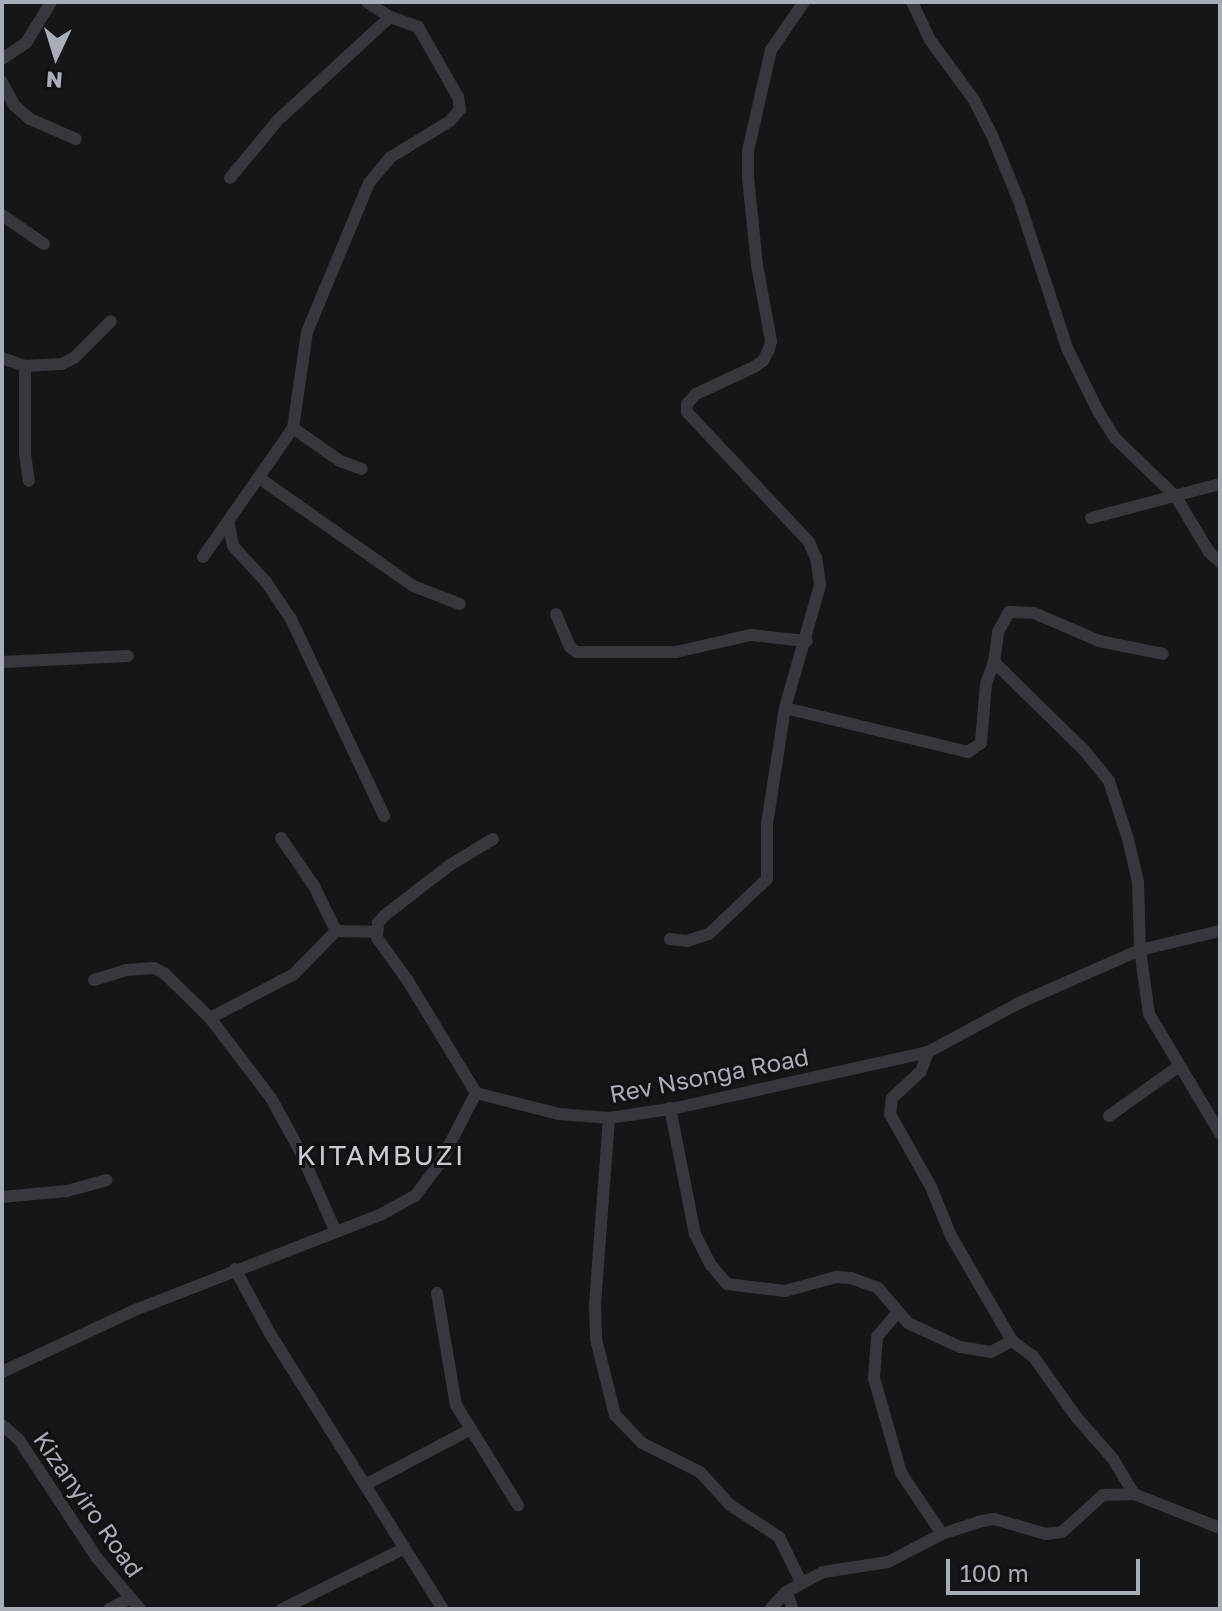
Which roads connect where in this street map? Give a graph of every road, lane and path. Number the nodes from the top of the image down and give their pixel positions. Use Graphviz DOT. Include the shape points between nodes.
graph roads {
  1 [pos="51,2"];
  2 [pos="367,2"];
  3 [pos="804,2"];
  4 [pos="912,2"];
  5 [pos="390,17"];
  6 [pos="2,59"];
  7 [pos="2,82"];
  8 [pos="76,139"];
  9 [pos="230,178"];
  10 [pos="2,215"];
  11 [pos="44,244"];
  12 [pos="111,321"];
  13 [pos="2,358"];
  14 [pos="25,366"];
  15 [pos="293,428"];
  16 [pos="362,469"];
  17 [pos="259,478"];
  18 [pos="29,481"];
  19 [pos="1220,484"];
  20 [pos="1176,497"];
  21 [pos="1091,518"];
  22 [pos="229,524"];
  23 [pos="203,557"];
  24 [pos="1220,562"];
  25 [pos="460,604"];
  26 [pos="556,614"];
  27 [pos="807,641"];
  28 [pos="1163,654"];
  29 [pos="128,656"];
  30 [pos="2,662"];
  31 [pos="994,662"];
  32 [pos="785,708"];
  33 [pos="384,816"];
  34 [pos="281,838"];
  35 [pos="493,839"];
  36 [pos="336,931"];
  37 [pos="1220,931"];
  38 [pos="375,932"];
  39 [pos="670,939"];
  40 [pos="1140,950"];
  41 [pos="94,980"];
  42 [pos="210,1018"];
  43 [pos="928,1052"];
  44 [pos="1179,1066"];
  45 [pos="476,1093"];
  46 [pos="670,1108"];
  47 [pos="1109,1116"];
  48 [pos="609,1118"];
  49 [pos="1220,1133"];
  50 [pos="107,1180"];
  51 [pos="2,1197"];
  52 [pos="335,1230"];
  53 [pos="235,1269"];
  54 [pos="437,1293"];
  55 [pos="897,1313"];
  56 [pos="1012,1341"];
  57 [pos="2,1372"];
  58 [pos="2,1425"];
  59 [pos="471,1429"];
  60 [pos="365,1485"];
  61 [pos="1134,1494"];
  62 [pos="518,1505"];
  63 [pos="1220,1528"];
  64 [pos="942,1534"];
  65 [pos="405,1548"];
  66 [pos="801,1582"];
  67 [pos="786,1592"];
  68 [pos="129,1599"];
  69 [pos="109,1609"];
  70 [pos="140,1609"];
  71 [pos="282,1609"];
  72 [pos="443,1609"];
  73 [pos="770,1609"];
  74 [pos="793,1609"];
  1 -- 6 [label="street" via="26,43"];
  2 -- 5 [label="street"];
  3 -- 27 [label="street" via="771,50 748,151 769,349 754,367 696,394 687,412 809,542 820,576"];
  4 -- 20 [label="street" via="930,40 974,100 992,135 1067,348 1098,411 1115,438"];
  5 -- 9 [label="street" via="278,120"];
  5 -- 15 [label="street" via="418,27 460,109 450,121 391,157 369,183 307,332"];
  7 -- 8 [label="street" via="15,106 30,119"];
  10 -- 11 [label="street"];
  12 -- 14 [label="street" via="74,358"];
  13 -- 14 [label="street"];
  14 -- 18 [label="street"];
  15 -- 16 [label="street" via="340,461"];
  15 -- 17 [label="street"];
  17 -- 22 [label="street"];
  17 -- 25 [label="street" via="413,586"];
  19 -- 20 [label="street"];
  20 -- 21 [label="street"];
  20 -- 24 [label="street"];
  22 -- 23 [label="street"];
  22 -- 33 [label="street" via="233,546 291,619"];
  26 -- 27 [label="street" via="577,652 676,652 751,635"];
  27 -- 32 [label="street"];
  28 -- 31 [label="street" via="1099,641 1021,611 1003,619"];
  29 -- 30 [label="street"];
  31 -- 32 [label="street" via="986,684 981,743 968,752"];
  31 -- 40 [label="street" via="1109,781 1135,865"];
  32 -- 39 [label="street" via="767,824 767,879 709,934 696,940"];
  34 -- 36 [label="street" via="304,869"];
  35 -- 38 [label="street" via="385,915"];
  36 -- 38 [label="street"];
  36 -- 42 [label="street" via="294,974"];
  37 -- 40 [label="street, Rev Nsonga Road"];
  38 -- 45 [label="street"];
  40 -- 43 [label="street, Rev Nsonga Road" via="1019,1003"];
  40 -- 44 [label="street" via="1149,1014"];
  41 -- 42 [label="street" via="154,968"];
  42 -- 52 [label="street" via="271,1098"];
  43 -- 46 [label="street, Rev Nsonga Road"];
  43 -- 56 [label="street" via="921,1071 896,1091 890,1114 931,1187 951,1236"];
  44 -- 47 [label="street"];
  44 -- 49 [label="street"];
  45 -- 48 [label="street, Rev Nsonga Road" via="559,1114"];
  45 -- 52 [label="street" via="440,1163 415,1196"];
  46 -- 48 [label="street, Rev Nsonga Road"];
  46 -- 55 [label="street" via="695,1234 722,1280 737,1288 785,1291 851,1278 878,1288"];
  48 -- 66 [label="street" via="595,1317 615,1415 642,1443 700,1472 730,1505 779,1537"];
  50 -- 51 [label="street" via="67,1191"];
  52 -- 53 [label="street"];
  53 -- 57 [label="street"];
  53 -- 60 [label="street"];
  54 -- 59 [label="street" via="456,1405"];
  55 -- 56 [label="street" via="960,1347 991,1352"];
  55 -- 64 [label="street" via="877,1337 874,1378 901,1473"];
  56 -- 61 [label="street" via="1033,1356"];
  58 -- 68 [label="street, Kizanyiro Road" via="19,1440"];
  59 -- 60 [label="street"];
  59 -- 62 [label="street"];
  60 -- 65 [label="street"];
  61 -- 63 [label="street"];
  61 -- 64 [label="street" via="1103,1495 1062,1532 1046,1534 994,1519"];
  64 -- 66 [label="street" via="888,1562 848,1566"];
  65 -- 71 [label="street"];
  65 -- 72 [label="street"];
  66 -- 67 [label="street"];
  67 -- 73 [label="street"];
  67 -- 74 [label="street"];
  68 -- 69 [label="street"];
  68 -- 70 [label="street, Kizanyiro Road"];
}
